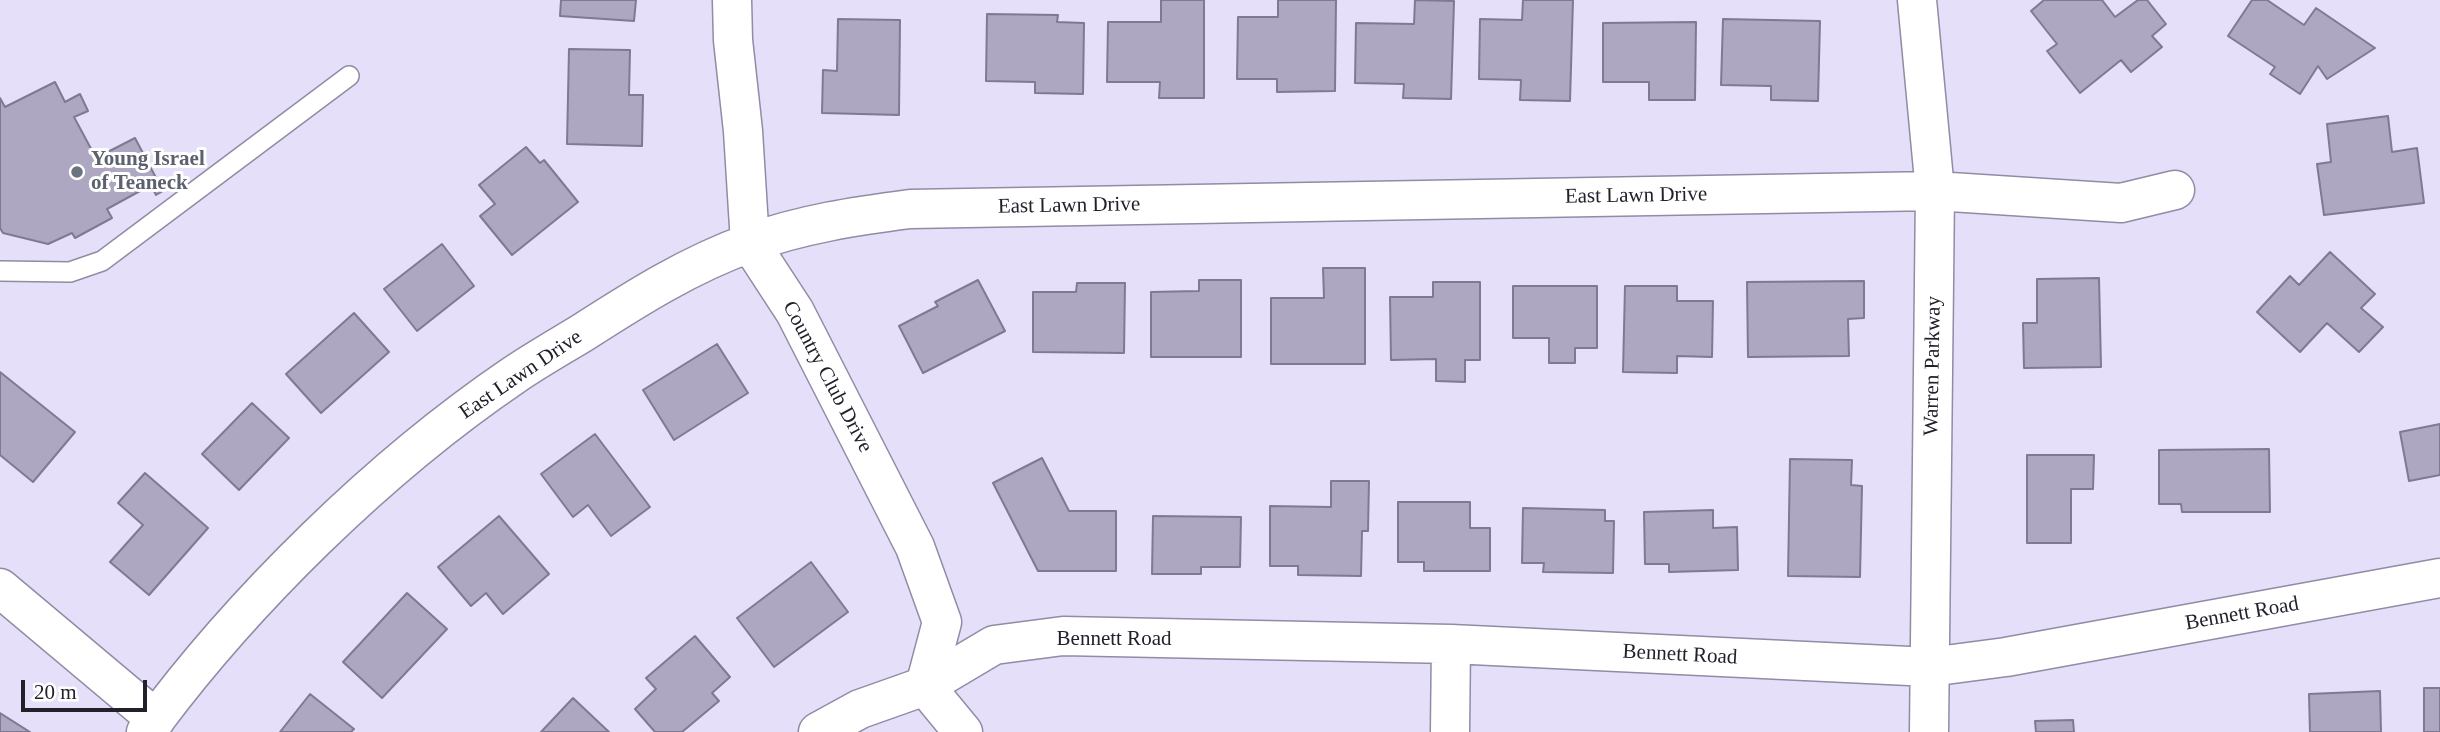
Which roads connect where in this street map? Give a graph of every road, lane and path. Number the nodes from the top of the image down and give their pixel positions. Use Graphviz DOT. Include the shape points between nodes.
graph roads {
  1 [pos="732,0"];
  2 [pos="1917,0"];
  3 [pos="349,76"];
  4 [pos="2175,190"];
  5 [pos="1935,191"];
  6 [pos="750,243"];
  7 [pos="0,271"];
  8 [pos="2440,578"];
  9 [pos="0,588"];
  10 [pos="1451,644"];
  11 [pos="1930,667"];
  12 [pos="925,686"];
  13 [pos="151,725"];
  14 [pos="818,732"];
  15 [pos="963,732"];
  16 [pos="1450,732"];
  17 [pos="1929,732"];
  1 -- 6 [label="street, Country Club Drive"];
  2 -- 5 [label="street, Warren Parkway"];
  3 -- 7 [label="lane" via="102,261 70,272"];
  4 -- 5 [label="street, East Lawn Drive" via="2121,203"];
  5 -- 6 [label="street, East Lawn Drive" via="910,209 832,219"];
  5 -- 11 [label="street, Warren Parkway"];
  6 -- 12 [label="street, Country Club Drive" via="795,312 915,547 942,622"];
  6 -- 13 [label="street, East Lawn Drive" via="630,302 513,376 425,442 341,514 244,612"];
  8 -- 11 [label="street, Bennett Road"];
  9 -- 13 [label="street"];
  10 -- 11 [label="street, Bennett Road"];
  10 -- 12 [label="street, Bennett Road" via="1063,636 995,645"];
  10 -- 16 [label="street"];
  11 -- 17 [label="street, Warren Parkway"];
  12 -- 14 [label="street, Bennett Road" via="860,709"];
  12 -- 15 [label="street"];
}
